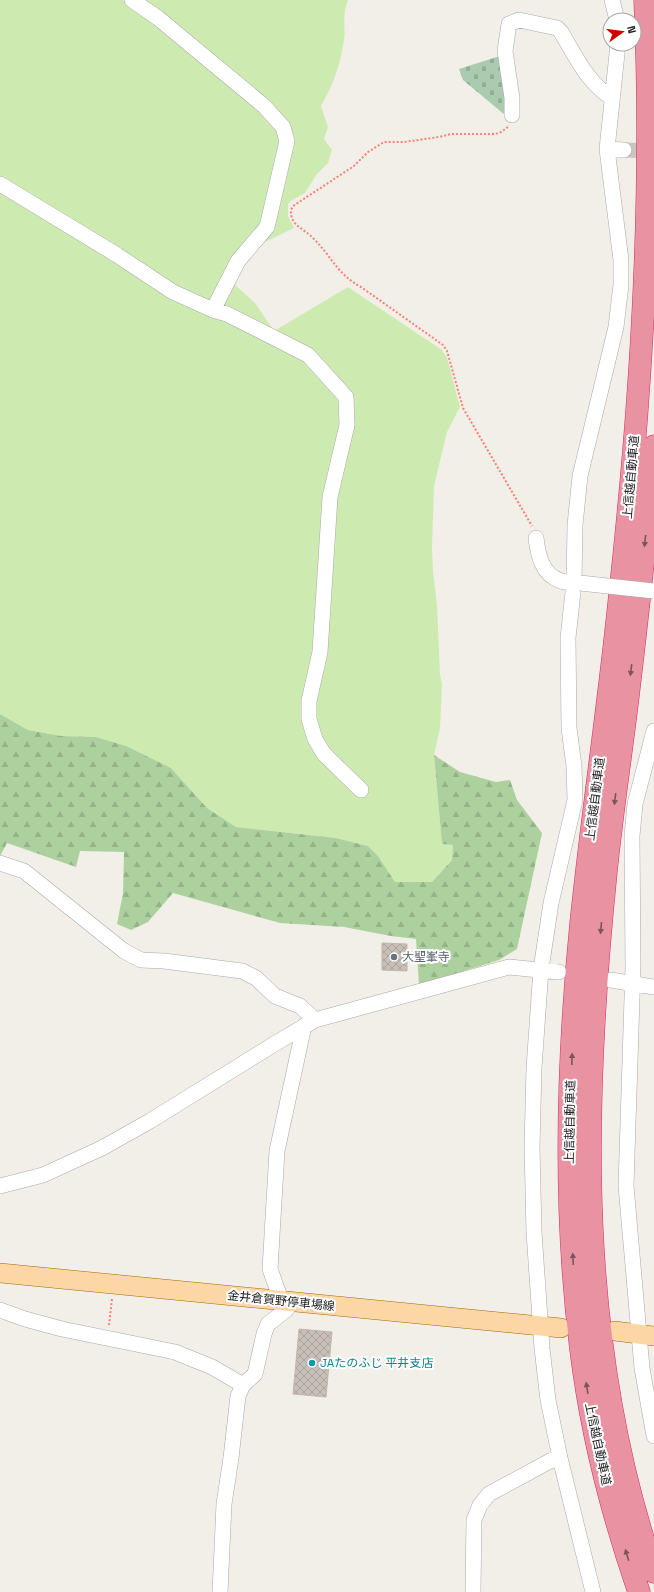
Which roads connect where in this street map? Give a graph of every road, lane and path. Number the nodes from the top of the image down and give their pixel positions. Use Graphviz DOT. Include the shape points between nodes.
graph roads {
  1 [pos="132,0"];
  2 [pos="612,0"];
  3 [pos="645,0"];
  4 [pos="615,12"];
  5 [pos="617,52"];
  6 [pos="612,98"];
  7 [pos="512,115"];
  8 [pos="607,149"];
  9 [pos="624,150"];
  10 [pos="0,184"];
  11 [pos="213,310"];
  12 [pos="654,446"];
  13 [pos="536,538"];
  14 [pos="577,583"];
  15 [pos="654,591"];
  16 [pos="654,731"];
  17 [pos="361,790"];
  18 [pos="0,863"];
  19 [pos="541,969"];
  20 [pos="559,972"];
  21 [pos="611,980"];
  22 [pos="632,984"];
  23 [pos="654,987"];
  24 [pos="310,1023"];
  25 [pos="0,1186"];
  26 [pos="0,1273"];
  27 [pos="114,1284"];
  28 [pos="286,1301"];
  29 [pos="0,1310"];
  30 [pos="541,1326"];
  31 [pos="561,1328"];
  32 [pos="615,1331"];
  33 [pos="647,1335"];
  34 [pos="107,1339"];
  35 [pos="243,1385"];
  36 [pos="650,1398"];
  37 [pos="654,1436"];
  38 [pos="560,1458"];
  39 [pos="654,1572"];
  40 [pos="220,1592"];
  41 [pos="473,1592"];
  42 [pos="594,1592"];
  43 [pos="639,1592"];
  1 -- 11 [label="street" via="158,18 264,106 282,127 287,141 267,227 238,261"];
  2 -- 4 [label="street"];
  43 -- 3 [label="highway, 上信越自動車道, one-way" via="614,1514 589,1401 575,1292 569,1167 572,1040 581,926 619,606 642,340 649,161"];
  5 -- 6 [label="street"];
  6 -- 7 [label="street" via="586,73 557,28 519,20 509,24 505,51"];
  6 -- 8 [label="street"];
  7 -- 13 [label="path" via="508,127 495,134 451,134 404,142 384,142 372,149 354,166 293,206 291,210 292,218 297,225 314,239 350,281 443,345 463,408 533,528"];
  8 -- 9 [label="street"];
  8 -- 14 [label="street" via="621,260 621,284 616,327 580,476 575,525"];
  10 -- 11 [label="street" via="173,292"];
  11 -- 17 [label="street" via="308,355 346,397 347,425 330,497 320,652 309,701 309,719 315,739 324,754"];
  12 -- 39 [label="highway, 上信越自動車道, one-way" via="639,603 601,926 590,1106 592,1237 602,1349 611,1407 636,1513"];
  13 -- 14 [label="street" via="538,553 546,570 562,582"];
  14 -- 15 [label="street, bridge"];
  14 -- 19 [label="street" via="568,638 575,800 551,903"];
  16 -- 22 [label="street" via="633,817"];
  18 -- 24 [label="street" via="24,871 124,950 141,960 242,971 256,978 275,996 300,1006"];
  19 -- 20 [label="street"];
  19 -- 24 [label="street" via="509,966"];
  19 -- 30 [label="street" via="532,1147 534,1232"];
  21 -- 22 [label="street"];
  22 -- 23 [label="street"];
  22 -- 33 [label="street" via="626,1186"];
  24 -- 25 [label="street" via="102,1148 43,1175"];
  24 -- 28 [label="street" via="277,1151 270,1269"];
  26 -- 27 [label="main road, 金井倉賀野停車場線"];
  27 -- 28 [label="main road, 金井倉賀野停車場線"];
  27 -- 34 [label="path"];
  28 -- 30 [label="main road, 金井倉賀野停車場線"];
  28 -- 35 [label="street" via="286,1310 268,1324 255,1374"];
  29 -- 34 [label="street" via="25,1319"];
  30 -- 31 [label="main road, 金井倉賀野停車場線"];
  30 -- 38 [label="street" via="548,1400"];
  32 -- 33 [label="main road"];
  33 -- 36 [label="street"];
  34 -- 35 [label="street" via="175,1352 212,1367"];
  35 -- 40 [label="street" via="238,1396 232,1458 224,1504"];
  36 -- 37 [label="street"];
  38 -- 41 [label="street" via="489,1494 480,1505 474,1520"];
  38 -- 42 [label="street"];
}
